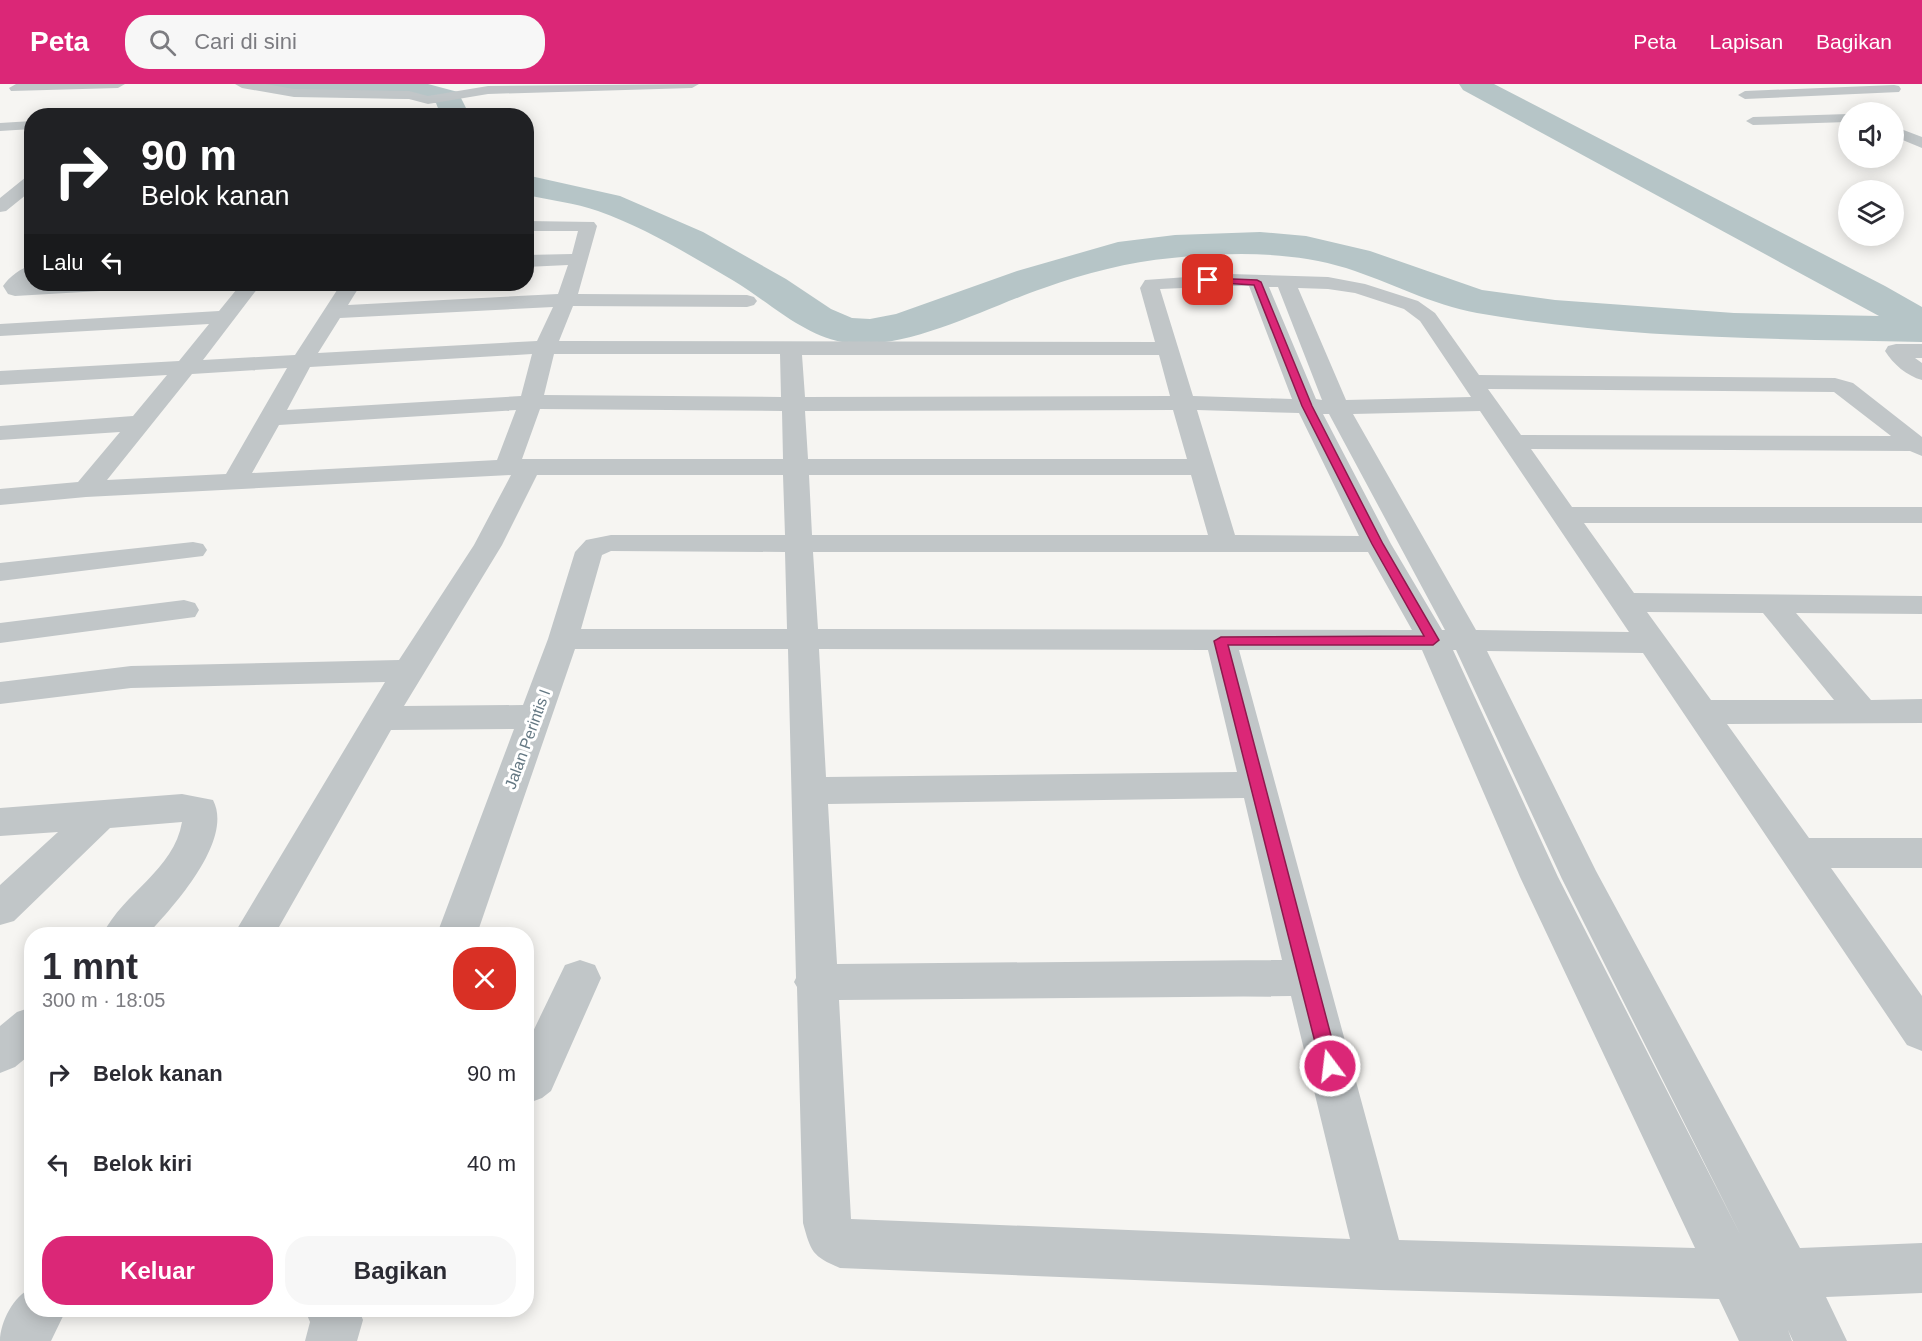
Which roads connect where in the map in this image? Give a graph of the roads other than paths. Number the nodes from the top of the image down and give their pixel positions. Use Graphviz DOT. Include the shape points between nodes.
graph roads {
  1 [pos="118,84"];
  2 [pos="242,84"];
  3 [pos="692,84"];
  4 [pos="1789,84"];
  5 [pos="519,86"];
  6 [pos="15,89"];
  7 [pos="1894,89"];
  8 [pos="1833,91"];
  9 [pos="1806,92"];
  10 [pos="1745,94"];
  11 [pos="429,100"];
  12 [pos="1838,102"];
  13 [pos="1849,102"];
  14 [pos="433,108"];
  15 [pos="1838,118"];
  16 [pos="1754,121"];
  17 [pos="1904,121"];
  18 [pos="24,126"];
  19 [pos="0,127"];
  20 [pos="1922,128"];
  21 [pos="1904,135"];
  22 [pos="1922,143"];
  23 [pos="10,178"];
  24 [pos="24,179"];
  25 [pos="24,186"];
  26 [pos="0,207"];
  27 [pos="534,226"];
  28 [pos="580,259"];
  29 [pos="534,261"];
  30 [pos="24,277"];
  31 [pos="1272,283"];
  32 [pos="24,289"];
  33 [pos="245,291"];
  34 [pos="346,291"];
  35 [pos="566,300"];
  36 [pos="747,301"];
  37 [pos="333,312"];
  38 [pos="225,317"];
  39 [pos="0,330"];
  40 [pos="545,347"];
  41 [pos="791,348"];
  42 [pos="1166,350"];
  43 [pos="1922,351"];
  44 [pos="302,361"];
  45 [pos="186,367"];
  46 [pos="1922,373"];
  47 [pos="0,378"];
  48 [pos="1481,393"];
  49 [pos="531,402"];
  50 [pos="1185,403"];
  51 [pos="793,404"];
  52 [pos="1322,407"];
  53 [pos="270,418"];
  54 [pos="140,423"];
  55 [pos="0,434"];
  56 [pos="1514,442"];
  57 [pos="1919,447"];
  58 [pos="518,467"];
  59 [pos="1203,467"];
  60 [pos="796,469"];
  61 [pos="235,481"];
  62 [pos="86,489"];
  63 [pos="0,497"];
  64 [pos="1564,515"];
  65 [pos="1922,515"];
  66 [pos="798,544"];
  67 [pos="1224,544"];
  68 [pos="1377,544"];
  69 [pos="193,550"];
  70 [pos="0,572"];
  71 [pos="1624,602"];
  72 [pos="1772,604"];
  73 [pos="1922,605"];
  74 [pos="184,610"];
  75 [pos="0,633"];
  76 [pos="563,639"];
  77 [pos="802,639"];
  78 [pos="1221,641"];
  79 [pos="1450,641"];
  80 [pos="1653,643"];
  81 [pos="408,671"];
  82 [pos="0,693"];
  83 [pos="1862,711"];
  84 [pos="1922,711"];
  85 [pos="1700,712"];
  86 [pos="535,717"];
  87 [pos="381,718"];
  88 [pos="1256,785"];
  89 [pos="808,791"];
  90 [pos="100,815"];
  91 [pos="0,822"];
  92 [pos="1798,853"];
  93 [pos="1922,853"];
  94 [pos="1539,877"];
  95 [pos="1581,879"];
  96 [pos="0,909"];
  97 [pos="129,927"];
  98 [pos="258,927"];
  99 [pos="460,927"];
  100 [pos="580,978"];
  101 [pos="1307,978"];
  102 [pos="815,982"];
  103 [pos="1921,1028"];
  104 [pos="24,1033"];
  105 [pos="0,1053"];
  106 [pos="534,1077"];
  107 [pos="1381,1265"];
  108 [pos="1922,1268"];
  109 [pos="1734,1274"];
  110 [pos="1788,1274"];
  111 [pos="36,1317"];
  112 [pos="335,1317"];
  113 [pos="22,1341"];
  114 [pos="331,1341"];
  115 [pos="1766,1341"];
  116 [pos="1821,1341"];
  1 -- 6 [label="street"];
  2 -- 11 [label="street" via="294,93 409,95"];
  3 -- 5 [label="street"];
  4 -- 9 [label="street"];
  5 -- 11 [label="street"];
  7 -- 8 [label="street"];
  8 -- 9 [label="street"];
  8 -- 13 [label="street"];
  9 -- 10 [label="street"];
  9 -- 12 [label="street"];
  11 -- 14 [label="street" via="426,102"];
  15 -- 16 [label="street"];
  17 -- 20 [label="street"];
  18 -- 19 [label="street"];
  21 -- 22 [label="street"];
  23 -- 24 [label="street"];
  25 -- 26 [label="street"];
  27 -- 28 [label="street" via="588,226"];
  28 -- 29 [label="street"];
  28 -- 35 [label="street"];
  30 -- 32 [label="street" via="13,286 15,290"];
  31 -- 42 [label="street" via="1230,280 1152,284"];
  31 -- 48 [label="street" via="1338,284 1418,308"];
  31 -- 52 [label="street"];
  33 -- 38 [label="street"];
  34 -- 37 [label="street"];
  35 -- 36 [label="street"];
  35 -- 37 [label="street"];
  35 -- 40 [label="street"];
  37 -- 44 [label="street"];
  38 -- 39 [label="street"];
  38 -- 45 [label="street"];
  40 -- 41 [label="street"];
  40 -- 44 [label="street"];
  40 -- 49 [label="street"];
  41 -- 42 [label="street"];
  41 -- 51 [label="street"];
  42 -- 50 [label="street"];
  43 -- 46 [label="street" via="1896,351"];
  44 -- 45 [label="street"];
  44 -- 53 [label="street"];
  45 -- 47 [label="street"];
  45 -- 54 [label="street"];
  48 -- 52 [label="street"];
  48 -- 56 [label="street"];
  48 -- 57 [label="street" via="1835,385 1845,388"];
  49 -- 51 [label="street"];
  49 -- 53 [label="street"];
  49 -- 58 [label="street"];
  50 -- 51 [label="street"];
  50 -- 52 [label="street"];
  50 -- 59 [label="street"];
  51 -- 60 [label="street"];
  52 -- 68 [label="street"];
  52 -- 79 [label="street"];
  53 -- 61 [label="street"];
  54 -- 55 [label="street"];
  54 -- 62 [label="street"];
  56 -- 57 [label="street"];
  56 -- 64 [label="street"];
  58 -- 60 [label="street"];
  58 -- 61 [label="street"];
  58 -- 81 [label="street" via="488,545"];
  59 -- 60 [label="street"];
  59 -- 67 [label="street"];
  60 -- 66 [label="street"];
  61 -- 62 [label="street"];
  62 -- 63 [label="street"];
  64 -- 65 [label="street"];
  64 -- 71 [label="street"];
  66 -- 67 [label="street"];
  66 -- 76 [label="street, Jalan Perintis I" via="596,546 589,552"];
  66 -- 77 [label="street"];
  67 -- 68 [label="street"];
  68 -- 79 [label="street"];
  69 -- 70 [label="street"];
  71 -- 72 [label="street"];
  71 -- 80 [label="street"];
  72 -- 73 [label="street"];
  72 -- 83 [label="street"];
  74 -- 75 [label="street"];
  76 -- 77 [label="street"];
  76 -- 86 [label="street, Jalan Perintis I"];
  77 -- 78 [label="street"];
  77 -- 89 [label="street"];
  78 -- 79 [label="street"];
  78 -- 88 [label="street"];
  79 -- 80 [label="street"];
  79 -- 94 [label="street"];
  79 -- 95 [label="street"];
  80 -- 85 [label="street"];
  81 -- 82 [label="street" via="131,677"];
  81 -- 87 [label="street"];
  83 -- 84 [label="street"];
  83 -- 85 [label="street"];
  85 -- 92 [label="street"];
  86 -- 87 [label="street"];
  86 -- 99 [label="street, Jalan Perintis I"];
  87 -- 98 [label="street"];
  88 -- 89 [label="street"];
  88 -- 101 [label="street"];
  89 -- 102 [label="street"];
  90 -- 91 [label="street"];
  90 -- 96 [label="street"];
  90 -- 97 [label="street" via="182,808 200,810 203,819 189,855"];
  92 -- 93 [label="street"];
  92 -- 103 [label="street"];
  94 -- 95 [label="street"];
  94 -- 109 [label="street"];
  95 -- 110 [label="street"];
  100 -- 106 [label="street"];
  101 -- 102 [label="street"];
  101 -- 107 [label="street"];
  102 -- 107 [label="street" via="827,1223 831,1237 840,1243"];
  104 -- 105 [label="street"];
  107 -- 109 [label="street"];
  108 -- 110 [label="street"];
  109 -- 110 [label="street"];
  109 -- 115 [label="street"];
  110 -- 116 [label="street"];
  111 -- 113 [label="street"];
  112 -- 114 [label="street"];
}
